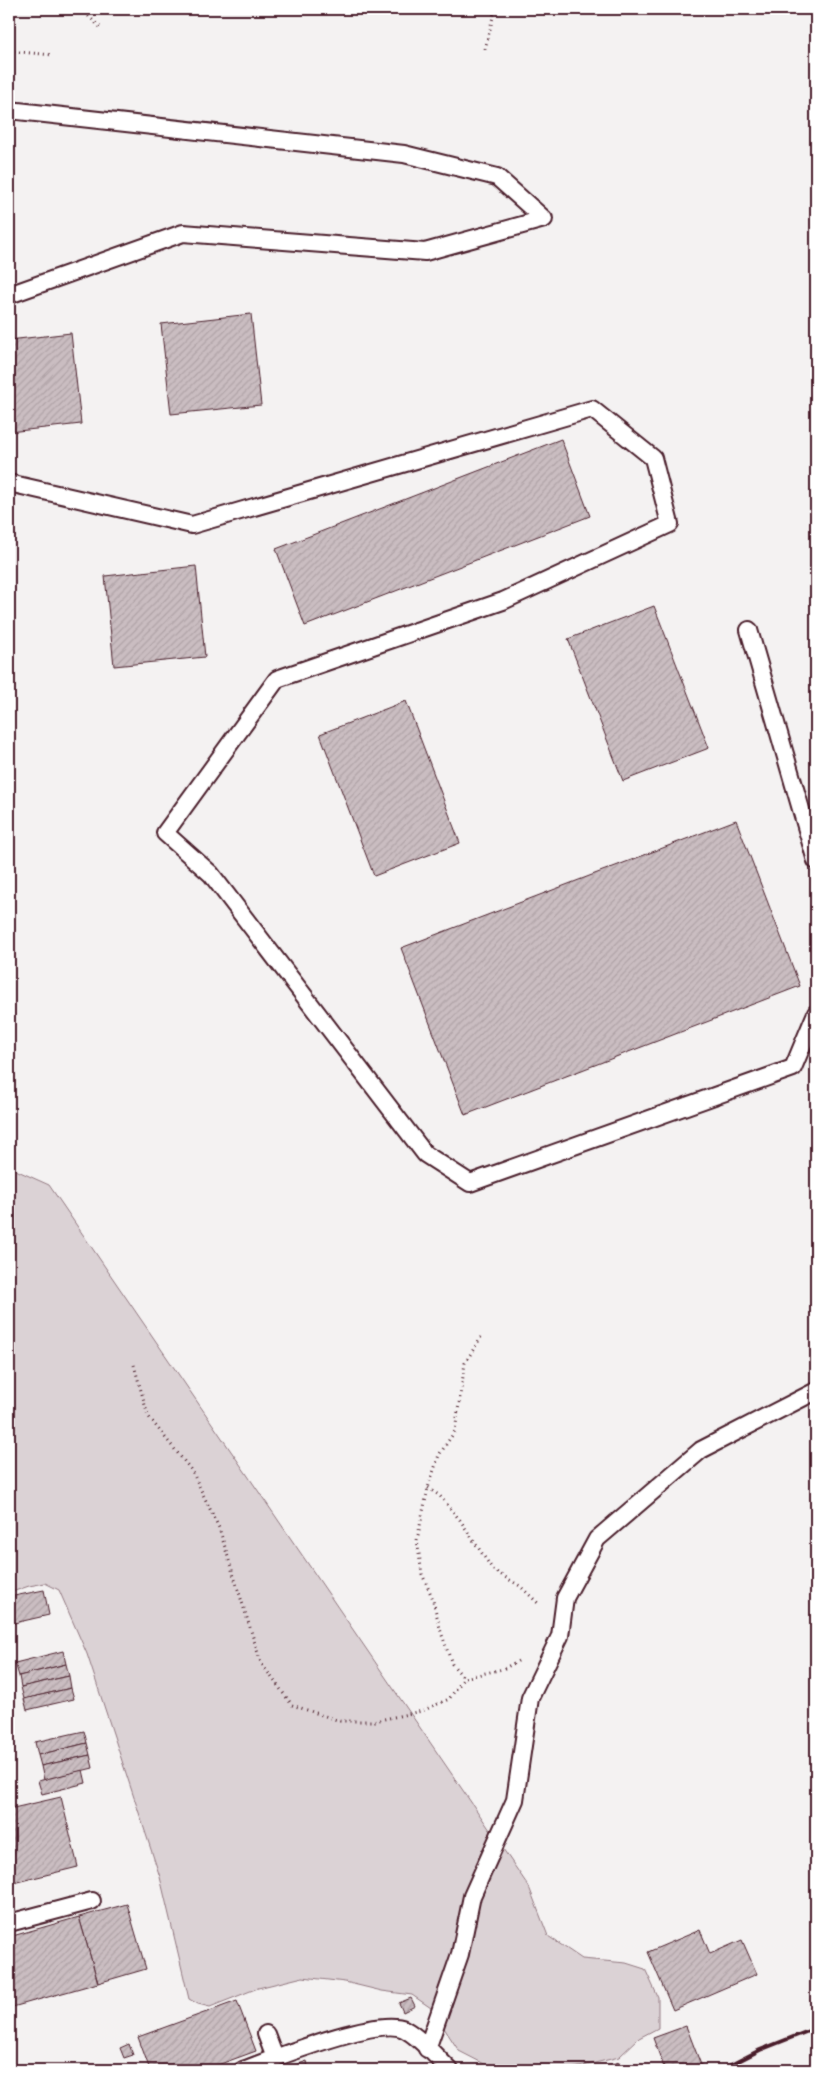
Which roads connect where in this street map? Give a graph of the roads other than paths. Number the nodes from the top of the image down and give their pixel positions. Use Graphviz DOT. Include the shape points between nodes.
graph roads {
  1 [pos="9,110"];
  2 [pos="9,295"];
  3 [pos="9,483"];
  4 [pos="749,630"];
  5 [pos="816,861"];
  6 [pos="816,1013"];
  7 [pos="816,1391"];
  8 [pos="92,1901"];
  9 [pos="9,1923"];
  10 [pos="266,2034"];
  11 [pos="427,2049"];
  12 [pos="275,2058"];
  13 [pos="243,2070"];
  14 [pos="450,2070"];
  1 -- 2 [label="lane" via="404,154 498,177 544,219 424,252 183,233"];
  3 -- 6 [label="lane" via="192,525 592,409 653,458 670,524 503,601 277,679 165,833 211,874 425,1154 470,1183 793,1068"];
  4 -- 5 [label="lane"];
  7 -- 11 [label="lane" via="701,1450 597,1539 565,1598 560,1636 530,1698 515,1800 472,1896 460,1954"];
  8 -- 9 [label="lane"];
  10 -- 12 [label="lane"];
  11 -- 12 [label="lane" via="404,2029 393,2026 359,2031"];
  11 -- 14 [label="lane"];
  12 -- 13 [label="lane"];
}
